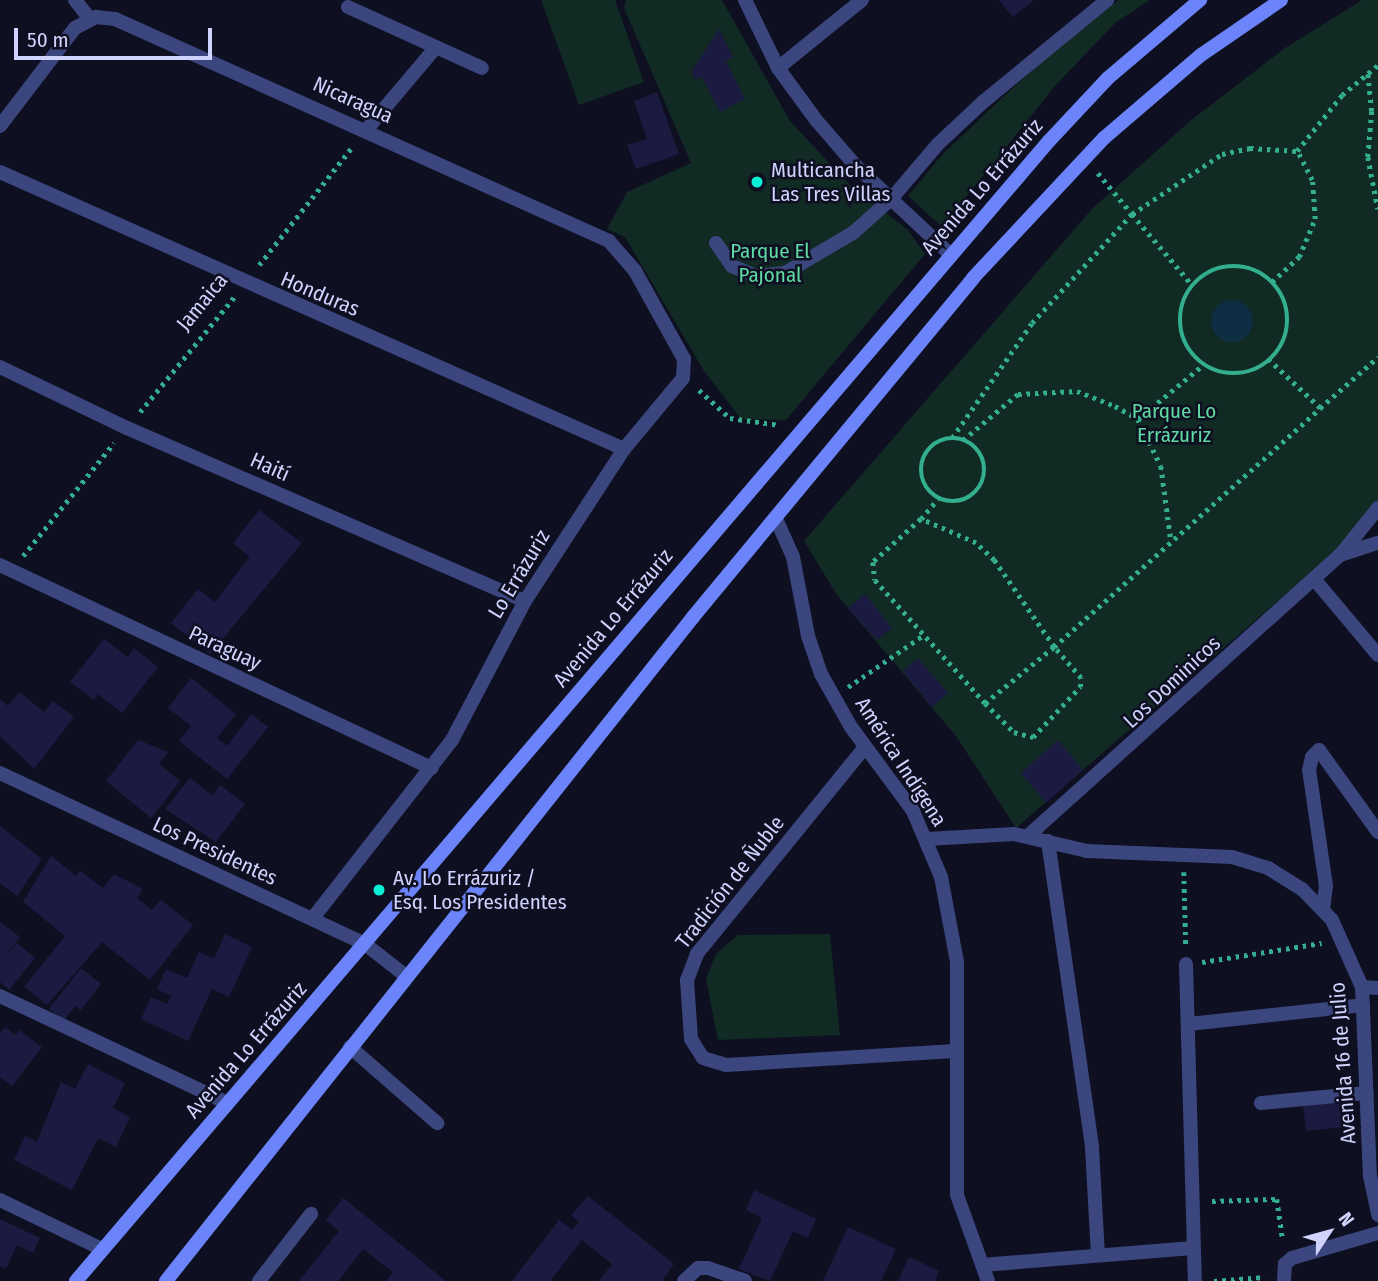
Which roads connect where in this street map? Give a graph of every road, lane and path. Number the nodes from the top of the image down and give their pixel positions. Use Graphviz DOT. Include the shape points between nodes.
graph roads {
  1 [pos="75,0"];
  2 [pos="745,0"];
  3 [pos="862,0"];
  4 [pos="1107,0"];
  5 [pos="1200,0"];
  6 [pos="1281,0"];
  7 [pos="348,7"];
  8 [pos="90,19"];
  9 [pos="436,47"];
  10 [pos="1378,65"];
  11 [pos="482,68"];
  12 [pos="778,68"];
  13 [pos="1368,74"];
  14 [pos="0,126"];
  15 [pos="367,129"];
  16 [pos="1297,151"];
  17 [pos="1085,158"];
  18 [pos="0,172"];
  19 [pos="892,198"];
  20 [pos="1378,209"];
  21 [pos="1132,214"];
  22 [pos="716,243"];
  23 [pos="951,255"];
  24 [pos="1272,282"];
  25 [pos="244,284"];
  26 [pos="1193,286"];
  27 [pos="1377,360"];
  28 [pos="1270,361"];
  29 [pos="1203,365"];
  30 [pos="0,367"];
  31 [pos="685,368"];
  32 [pos="1320,408"];
  33 [pos="1138,419"];
  34 [pos="805,424"];
  35 [pos="127,428"];
  36 [pos="952,438"];
  37 [pos="963,440"];
  38 [pos="624,449"];
  39 [pos="938,499"];
  40 [pos="1378,508"];
  41 [pos="921,519"];
  42 [pos="777,521"];
  43 [pos="1171,542"];
  44 [pos="1378,543"];
  45 [pos="1340,555"];
  46 [pos="6,568"];
  47 [pos="1315,580"];
  48 [pos="526,601"];
  49 [pos="925,634"];
  50 [pos="1054,647"];
  51 [pos="1378,655"];
  52 [pos="833,698"];
  53 [pos="985,703"];
  54 [pos="865,747"];
  55 [pos="432,768"];
  56 [pos="0,773"];
  57 [pos="1378,832"];
  58 [pos="1029,835"];
  59 [pos="928,839"];
  60 [pos="1048,841"];
  61 [pos="1183,854"];
  62 [pos="1324,910"];
  63 [pos="312,919"];
  64 [pos="1343,940"];
  65 [pos="365,944"];
  66 [pos="1186,964"];
  67 [pos="406,976"];
  68 [pos="1362,987"];
  69 [pos="1378,988"];
  70 [pos="0,996"];
  71 [pos="1363,1005"];
  72 [pos="1189,1024"];
  73 [pos="350,1047"];
  74 [pos="955,1051"];
  75 [pos="1367,1093"];
  76 [pos="227,1103"];
  77 [pos="1261,1103"];
  78 [pos="437,1123"];
  79 [pos="0,1200"];
  80 [pos="1194,1202"];
  81 [pos="312,1214"];
  82 [pos="1378,1215"];
  83 [pos="1378,1233"];
  84 [pos="1192,1248"];
  85 [pos="102,1249"];
  86 [pos="1098,1254"];
  87 [pos="1292,1258"];
  88 [pos="982,1265"];
  89 [pos="1283,1278"];
  90 [pos="76,1281"];
  91 [pos="166,1281"];
  92 [pos="259,1281"];
  93 [pos="684,1281"];
  94 [pos="745,1281"];
  95 [pos="988,1281"];
  96 [pos="1195,1281"];
  97 [pos="1213,1281"];
  1 -- 8 [label="street"];
  2 -- 12 [label="street"];
  3 -- 12 [label="street"];
  4 -- 19 [label="street" via="974,110"];
  5 -- 23 [label="main road, Avenida Lo Errázuriz" via="1140,48 1078,109"];
  6 -- 17 [label="main road" via="1201,55"];
  7 -- 9 [label="street"];
  8 -- 14 [label="street" via="71,33"];
  8 -- 15 [label="street, Nicaragua" via="116,19"];
  9 -- 11 [label="street"];
  9 -- 15 [label="street"];
  10 -- 13 [label="path"];
  12 -- 19 [label="street" via="835,143"];
  13 -- 16 [label="path" via="1342,95"];
  13 -- 20 [label="path" via="1372,111 1368,157"];
  15 -- 25 [label="path, Jamaica"];
  15 -- 31 [label="street, Nicaragua" via="597,234 616,247 680,350"];
  16 -- 21 [label="path" via="1250,148 1222,154"];
  16 -- 24 [label="path" via="1312,180 1315,219 1299,257"];
  17 -- 21 [label="path"];
  17 -- 42 [label="main road" via="955,299"];
  18 -- 25 [label="street, Honduras"];
  19 -- 22 [label="street" via="853,233 785,274 756,276 732,266"];
  19 -- 23 [label="street"];
  21 -- 26 [label="path"];
  21 -- 36 [label="path" via="1032,323"];
  23 -- 34 [label="main road, Avenida Lo Errázuriz"];
  24 -- 26 [label="path" via="1240,267 1206,274"];
  24 -- 28 [label="path" via="1282,296 1287,322 1281,348"];
  25 -- 35 [label="path, Jamaica"];
  25 -- 38 [label="street, Honduras"];
  26 -- 29 [label="path" via="1180,318 1183,336"];
  27 -- 32 [label="path"];
  28 -- 29 [label="path" via="1237,374"];
  28 -- 32 [label="path"];
  29 -- 33 [label="path"];
  30 -- 35 [label="street, Haití"];
  31 -- 34 [label="path" via="697,388 730,418"];
  31 -- 38 [label="street, Lo Errázuriz" via="677,386"];
  32 -- 43 [label="path"];
  33 -- 37 [label="path" via="1077,391 1018,394"];
  33 -- 43 [label="path" via="1161,466"];
  34 -- 65 [label="main road, Avenida Lo Errázuriz"];
  35 -- 46 [label="path, Jamaica"];
  35 -- 48 [label="street, Haití"];
  36 -- 37 [label="path"];
  36 -- 39 [label="path" via="933,445 922,463 924,484"];
  37 -- 39 [label="path" via="972,444 984,462 983,483 959,502"];
  38 -- 48 [label="street, Lo Errázuriz"];
  39 -- 41 [label="path"];
  40 -- 45 [label="street, Los Dominicos"];
  41 -- 49 [label="path" via="873,562 872,571"];
  41 -- 50 [label="path" via="976,543 994,560"];
  42 -- 52 [label="street, América Indígena" via="793,557 813,655"];
  42 -- 67 [label="main road" via="693,617"];
  43 -- 50 [label="path"];
  44 -- 45 [label="street, Los Dominicos"];
  45 -- 47 [label="street, Los Dominicos"];
  46 -- 55 [label="street, Paraguay"];
  47 -- 51 [label="street"];
  47 -- 58 [label="street, Los Dominicos"];
  48 -- 55 [label="street, Lo Errázuriz" via="464,721"];
  49 -- 52 [label="path"];
  49 -- 53 [label="path"];
  50 -- 53 [label="path"];
  50 -- 53 [label="path" via="1081,678 1080,687 1033,737 1014,732"];
  52 -- 54 [label="street, América Indígena"];
  54 -- 59 [label="street, América Indígena"];
  54 -- 74 [label="street, Tradición de Ñuble" via="697,954 687,980 691,1039 703,1058 726,1065"];
  55 -- 63 [label="street, Lo Errázuriz"];
  56 -- 63 [label="street, Los Presidentes"];
  57 -- 62 [label="street" via="1319,750 1312,757 1310,770 1326,886"];
  58 -- 59 [label="street, Avenida 16 de Julio" via="985,832"];
  58 -- 60 [label="street, Avenida 16 de Julio"];
  59 -- 74 [label="street, América Indígena" via="952,916 957,962"];
  60 -- 61 [label="street, Avenida 16 de Julio" via="1105,852"];
  60 -- 86 [label="street" via="1093,1148"];
  61 -- 62 [label="street, Avenida 16 de Julio" via="1251,861 1302,889"];
  61 -- 66 [label="path"];
  62 -- 64 [label="street, Avenida 16 de Julio"];
  63 -- 65 [label="street, Los Presidentes"];
  64 -- 66 [label="path"];
  64 -- 68 [label="street, Avenida 16 de Julio"];
  65 -- 67 [label="street, Los Presidentes"];
  65 -- 76 [label="main road, Avenida Lo Errázuriz"];
  66 -- 72 [label="street"];
  67 -- 73 [label="main road"];
  68 -- 69 [label="street"];
  68 -- 71 [label="street, Avenida 16 de Julio"];
  70 -- 76 [label="street"];
  71 -- 72 [label="street"];
  71 -- 75 [label="street, Avenida 16 de Julio"];
  72 -- 80 [label="street"];
  73 -- 78 [label="street"];
  73 -- 91 [label="main road"];
  74 -- 88 [label="street, América Indígena" via="957,1195"];
  75 -- 77 [label="street"];
  75 -- 82 [label="street, Avenida 16 de Julio" via="1370,1176"];
  76 -- 85 [label="main road, Avenida Lo Errázuriz"];
  79 -- 85 [label="street"];
  80 -- 84 [label="street"];
  80 -- 87 [label="path" via="1277,1199 1284,1247"];
  81 -- 92 [label="street"];
  83 -- 87 [label="street"];
  84 -- 86 [label="street"];
  84 -- 96 [label="street"];
  85 -- 90 [label="main road, Avenida Lo Errázuriz"];
  86 -- 88 [label="street"];
  87 -- 89 [label="street" via="1284,1264"];
  88 -- 95 [label="street, América Indígena"];
  89 -- 97 [label="path"];
  93 -- 94 [label="street" via="698,1268"];
}
